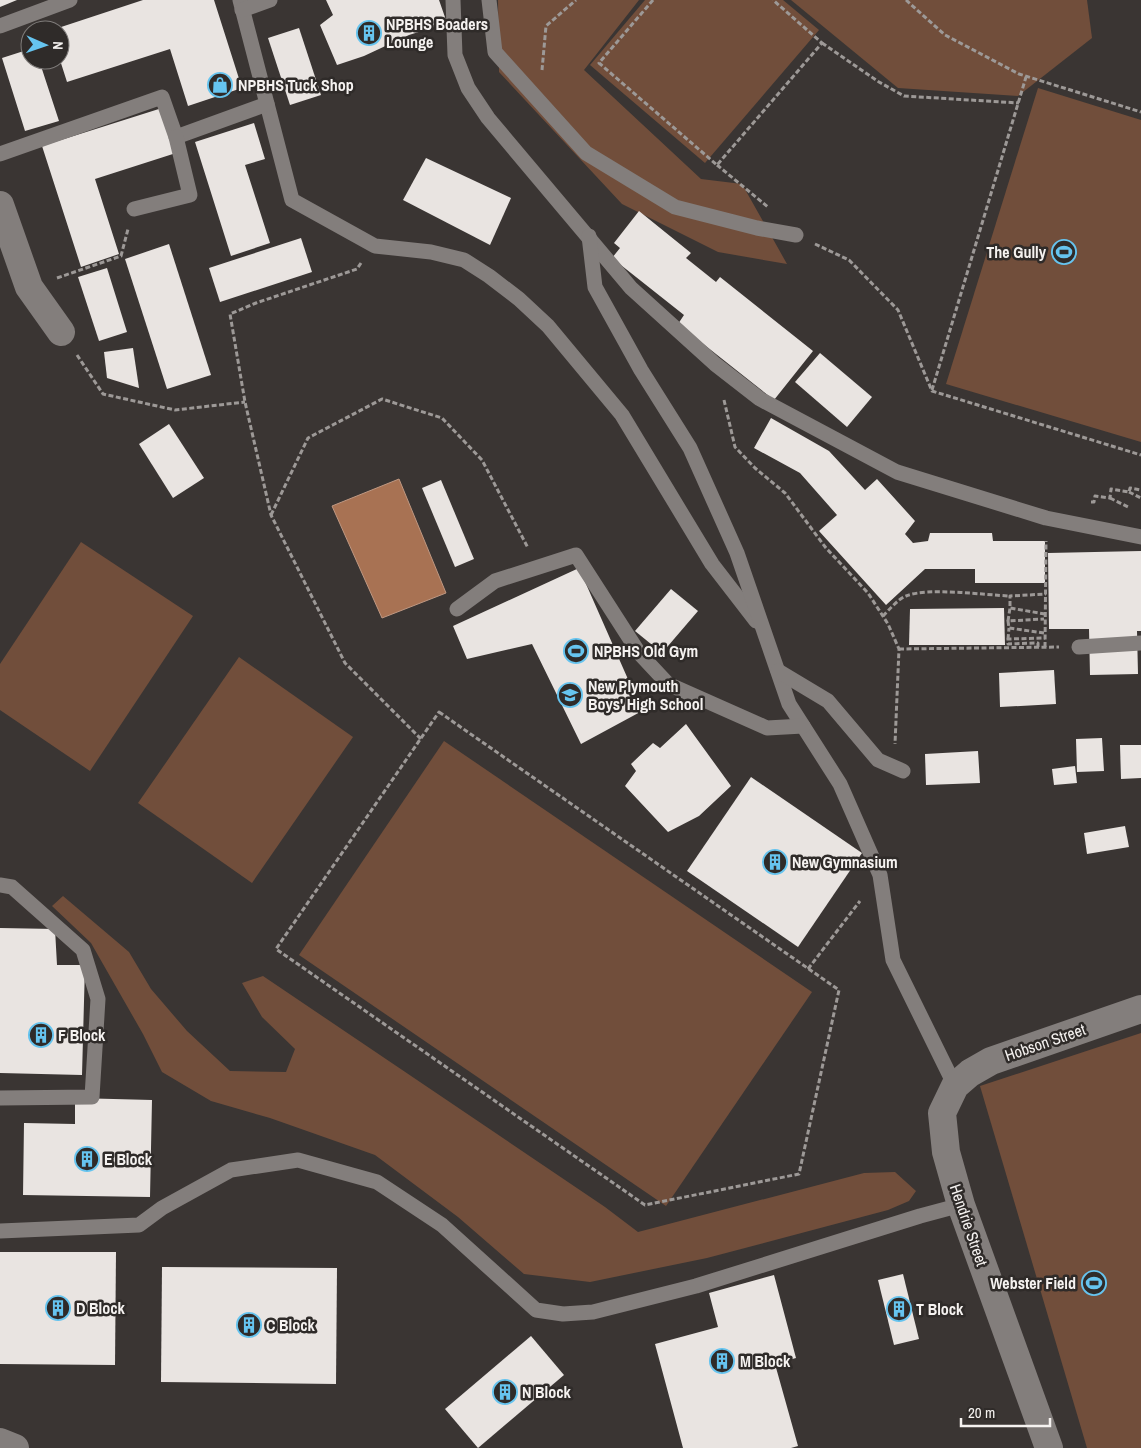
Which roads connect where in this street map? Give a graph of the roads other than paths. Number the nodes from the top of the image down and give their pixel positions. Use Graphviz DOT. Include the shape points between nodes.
graph roads {
  1 [pos="70,0"];
  2 [pos="270,0"];
  3 [pos="453,0"];
  4 [pos="489,0"];
  5 [pos="241,5"];
  6 [pos="0,26"];
  7 [pos="267,104"];
  8 [pos="176,137"];
  9 [pos="0,154"];
  10 [pos="0,205"];
  11 [pos="134,209"];
  12 [pos="796,235"];
  13 [pos="589,236"];
  14 [pos="61,332"];
  15 [pos="1141,537"];
  16 [pos="457,609"];
  17 [pos="765,632"];
  18 [pos="1141,644"];
  19 [pos="1079,647"];
  20 [pos="778,671"];
  21 [pos="803,726"];
  22 [pos="899,769"];
  23 [pos="0,885"];
  24 [pos="1141,1008"];
  25 [pos="955,1086"];
  26 [pos="0,1098"];
  27 [pos="961,1205"];
  28 [pos="0,1231"];
  29 [pos="0,1442"];
  30 [pos="15,1448"];
  31 [pos="1050,1448"];
  1 -- 6 [label="lane"];
  2 -- 5 [label="lane"];
  3 -- 13 [label="lane" via="455,55 468,88 488,118"];
  4 -- 12 [label="lane" via="495,52 586,153 675,207"];
  5 -- 7 [label="lane"];
  7 -- 8 [label="lane"];
  7 -- 17 [label="lane" via="292,200 375,246 431,252 464,260 519,299 548,326 622,415 712,564"];
  8 -- 9 [label="lane" via="162,97"];
  8 -- 11 [label="lane" via="190,195"];
  10 -- 14 [label="street" via="29,287"];
  13 -- 15 [label="lane" via="631,288 760,399 897,472 1046,518"];
  13 -- 17 [label="lane" via="595,287 641,370 690,448 737,553"];
  16 -- 21 [label="lane" via="495,581 576,555 638,653 668,684 767,728"];
  17 -- 20 [label="lane"];
  18 -- 19 [label="lane"];
  20 -- 21 [label="lane" via="789,704"];
  20 -- 22 [label="lane" via="828,702 878,760"];
  21 -- 25 [label="lane" via="840,784 880,875 893,960"];
  23 -- 26 [label="lane" via="12,887 83,950 98,999 92,1097"];
  24 -- 25 [label="street, Hobson Street" via="991,1061"];
  25 -- 27 [label="street, Hendrie Street" via="942,1113 946,1152"];
  27 -- 28 [label="lane" via="696,1286 593,1312 563,1314 536,1310 442,1225 377,1182 298,1160 231,1170 138,1225"];
  27 -- 31 [label="street, Hendrie Street"];
  29 -- 30 [label="street"];
}
